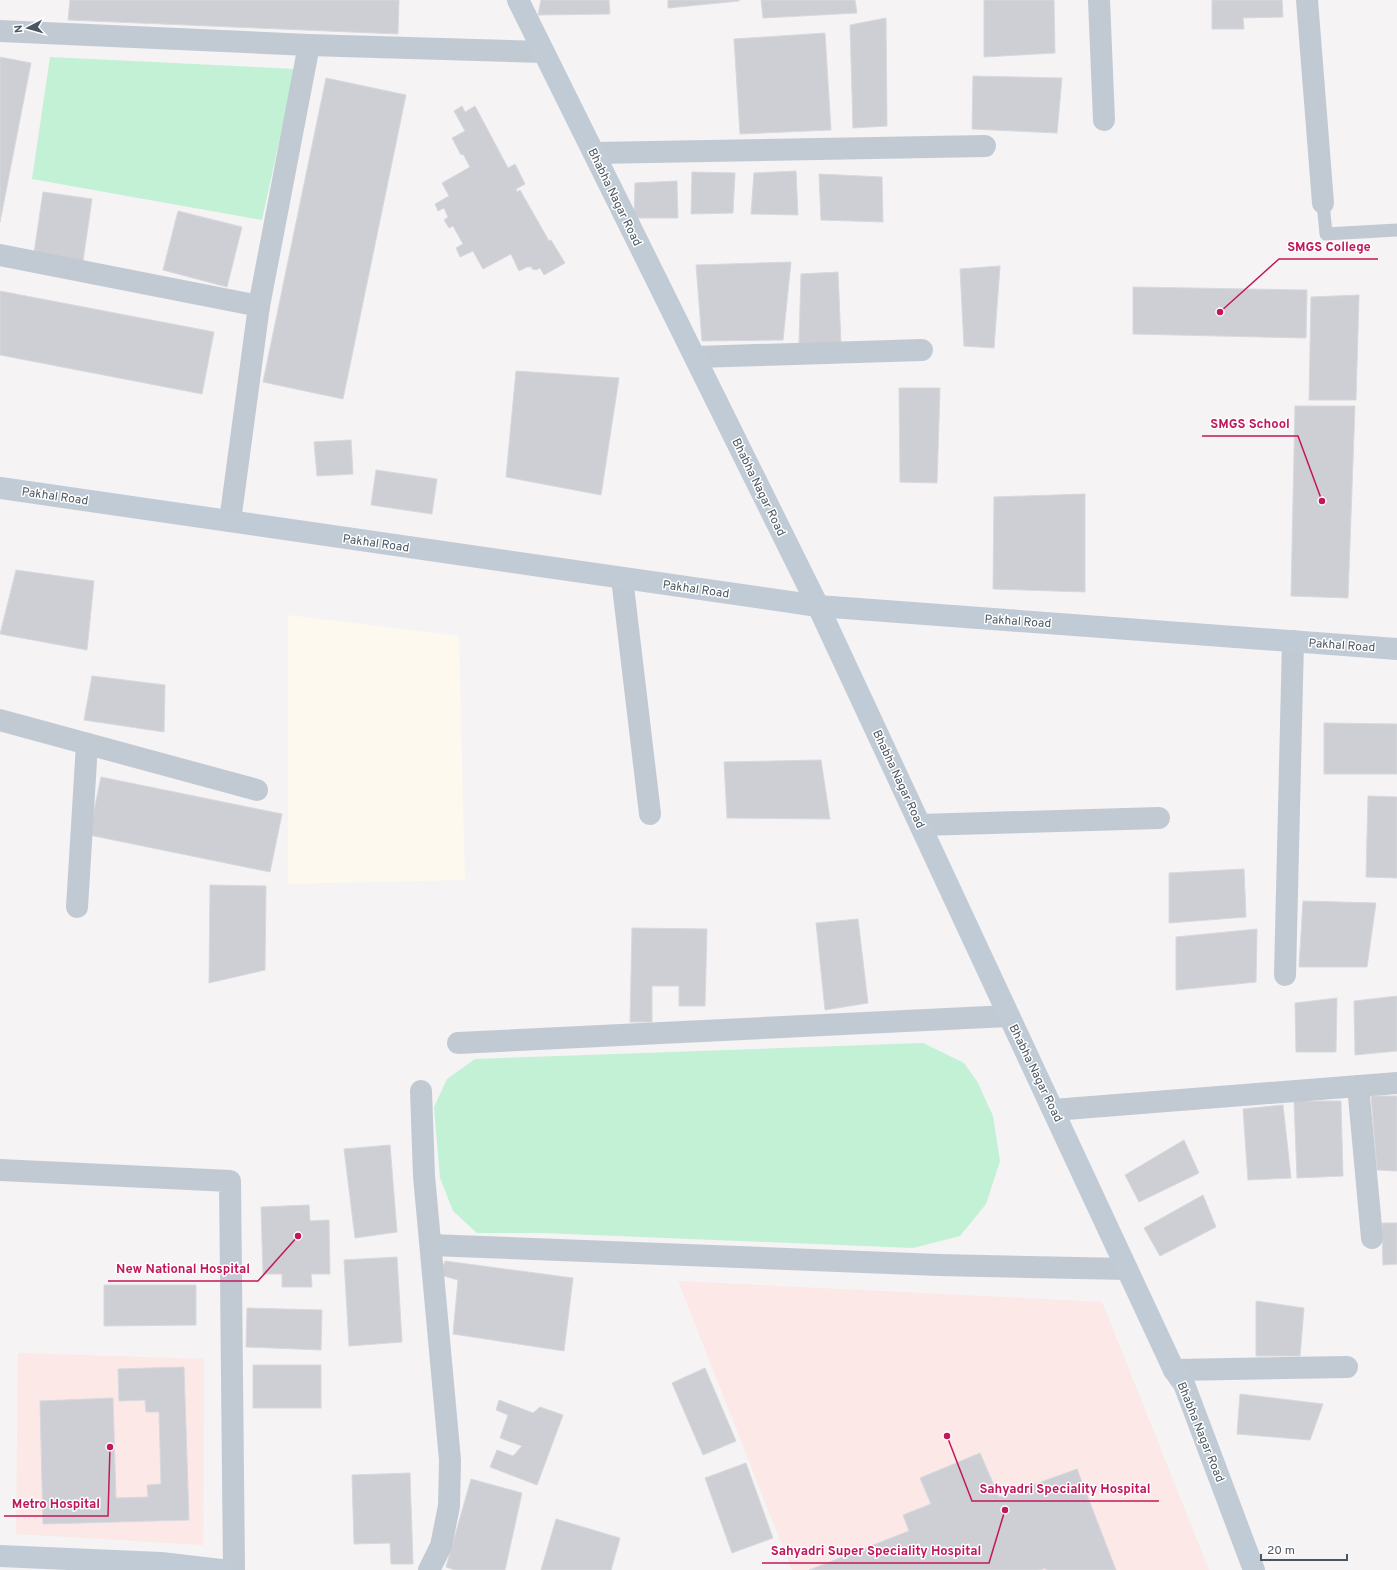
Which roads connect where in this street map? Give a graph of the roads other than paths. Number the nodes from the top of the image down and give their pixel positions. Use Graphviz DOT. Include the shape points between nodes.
graph roads {
  1 [pos="518,0"];
  2 [pos="1099,0"];
  3 [pos="1307,0"];
  4 [pos="0,31"];
  5 [pos="309,45"];
  6 [pos="543,52"];
  7 [pos="1104,120"];
  8 [pos="985,146"];
  9 [pos="594,153"];
  10 [pos="1323,203"];
  11 [pos="1397,230"];
  12 [pos="0,255"];
  13 [pos="260,306"];
  14 [pos="922,350"];
  15 [pos="695,357"];
  16 [pos="0,488"];
  17 [pos="230,522"];
  18 [pos="622,578"];
  19 [pos="818,606"];
  20 [pos="1293,641"];
  21 [pos="1397,649"];
  22 [pos="0,720"];
  23 [pos="86,744"];
  24 [pos="257,790"];
  25 [pos="650,814"];
  26 [pos="1159,818"];
  27 [pos="920,825"];
  28 [pos="77,907"];
  29 [pos="1285,975"];
  30 [pos="1008,1016"];
  31 [pos="458,1043"];
  32 [pos="1397,1083"];
  33 [pos="1358,1086"];
  34 [pos="421,1091"];
  35 [pos="1053,1110"];
  36 [pos="0,1170"];
  37 [pos="1372,1238"];
  38 [pos="431,1245"];
  39 [pos="1127,1269"];
  40 [pos="1347,1367"];
  41 [pos="1174,1370"];
  42 [pos="0,1556"];
  43 [pos="221,1570"];
  44 [pos="234,1570"];
  45 [pos="428,1570"];
  46 [pos="1254,1570"];
  1 -- 6 [label="main road, Bhabha Nagar Road"];
  2 -- 7 [label="street"];
  3 -- 10 [label="street"];
  4 -- 5 [label="street"];
  5 -- 6 [label="street"];
  5 -- 13 [label="street"];
  6 -- 9 [label="main road, Bhabha Nagar Road"];
  8 -- 9 [label="street"];
  9 -- 15 [label="main road, Bhabha Nagar Road"];
  10 -- 11 [label="lane" via="1326,234"];
  12 -- 13 [label="street"];
  13 -- 17 [label="street"];
  14 -- 15 [label="street"];
  15 -- 19 [label="main road, Bhabha Nagar Road"];
  16 -- 17 [label="main road, Pakhal Road"];
  17 -- 18 [label="main road, Pakhal Road"];
  18 -- 19 [label="main road, Pakhal Road"];
  18 -- 25 [label="street"];
  19 -- 20 [label="main road, Pakhal Road"];
  19 -- 27 [label="main road, Bhabha Nagar Road"];
  20 -- 21 [label="main road, Pakhal Road"];
  20 -- 29 [label="street"];
  22 -- 23 [label="street"];
  23 -- 24 [label="street"];
  23 -- 28 [label="street"];
  26 -- 27 [label="street"];
  27 -- 30 [label="main road, Bhabha Nagar Road"];
  30 -- 31 [label="street"];
  30 -- 35 [label="main road, Bhabha Nagar Road"];
  32 -- 33 [label="street"];
  33 -- 35 [label="street"];
  33 -- 37 [label="street"];
  34 -- 38 [label="street" via="424,1176"];
  35 -- 39 [label="main road, Bhabha Nagar Road"];
  36 -- 44 [label="street" via="230,1181"];
  38 -- 39 [label="street"];
  38 -- 45 [label="street" via="450,1460 449,1506 441,1546"];
  39 -- 41 [label="main road, Bhabha Nagar Road"];
  40 -- 41 [label="street"];
  41 -- 46 [label="main road, Bhabha Nagar Road" via="1184,1384"];
  42 -- 43 [label="main road" via="161,1563"];
}
